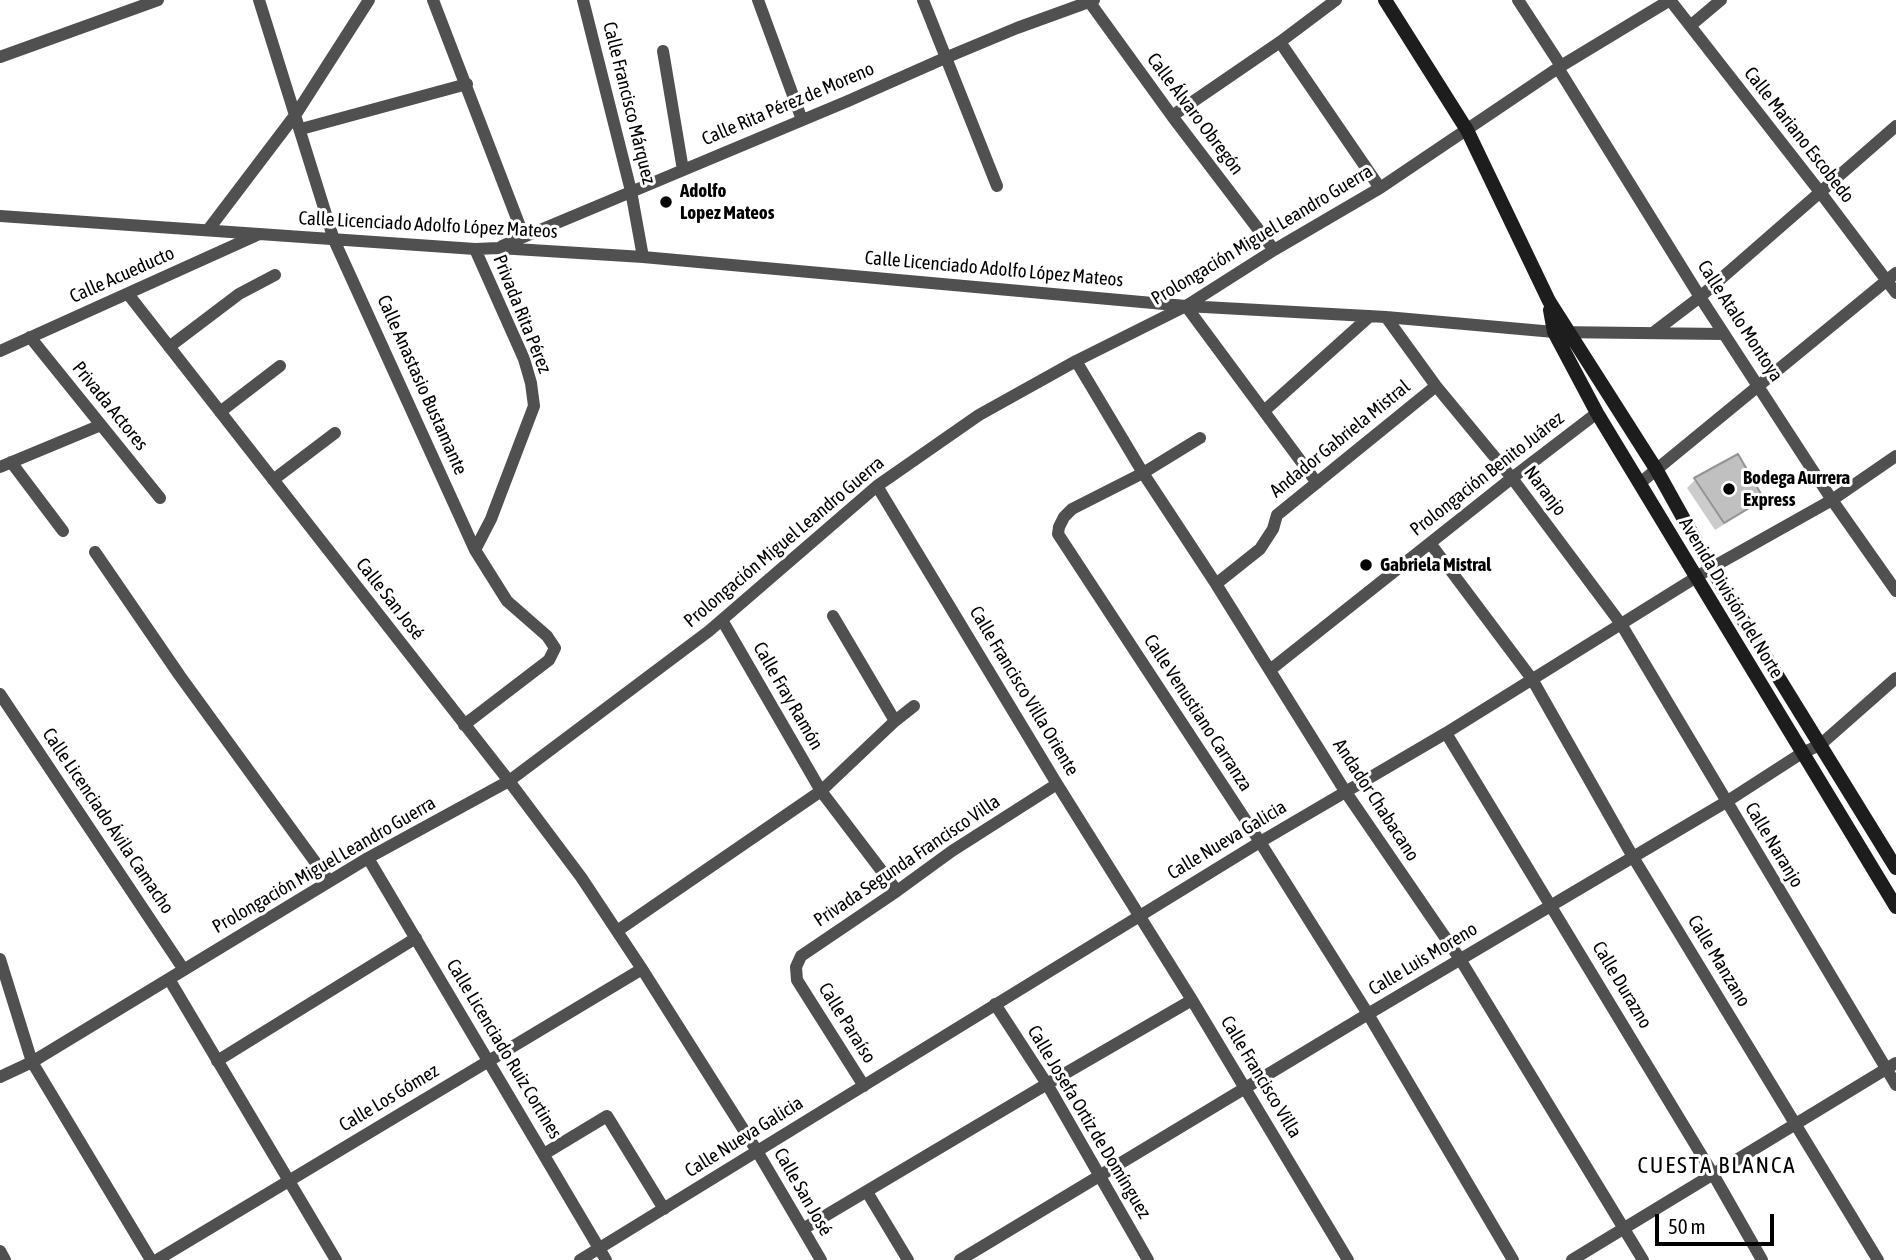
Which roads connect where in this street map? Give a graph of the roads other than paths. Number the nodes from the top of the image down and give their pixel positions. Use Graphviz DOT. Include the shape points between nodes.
graph roads {
  1 [pos="158,0"];
  2 [pos="259,0"];
  3 [pos="369,0"];
  4 [pos="433,0"];
  5 [pos="583,0"];
  6 [pos="758,0"];
  7 [pos="923,0"];
  8 [pos="1336,0"];
  9 [pos="1385,0"];
  10 [pos="1518,0"];
  11 [pos="1670,0"];
  12 [pos="1721,0"];
  13 [pos="1090,1"];
  14 [pos="1690,26"];
  15 [pos="1280,42"];
  16 [pos="663,51"];
  17 [pos="0,57"];
  18 [pos="945,58"];
  19 [pos="1560,67"];
  20 [pos="467,83"];
  21 [pos="296,114"];
  22 [pos="1172,116"];
  23 [pos="802,120"];
  24 [pos="1896,126"];
  25 [pos="301,129"];
  26 [pos="1467,130"];
  27 [pos="683,170"];
  28 [pos="997,186"];
  29 [pos="1380,188"];
  30 [pos="631,191"];
  31 [pos="1820,192"];
  32 [pos="0,216"];
  33 [pos="208,230"];
  34 [pos="260,234"];
  35 [pos="524,237"];
  36 [pos="334,240"];
  37 [pos="499,248"];
  38 [pos="475,249"];
  39 [pos="1274,250"];
  40 [pos="643,257"];
  41 [pos="275,275"];
  42 [pos="1891,277"];
  43 [pos="128,293"];
  44 [pos="1896,293"];
  45 [pos="1700,297"];
  46 [pos="1186,306"];
  47 [pos="1370,316"];
  48 [pos="1385,317"];
  49 [pos="1561,332"];
  50 [pos="1654,332"];
  51 [pos="1724,334"];
  52 [pos="30,337"];
  53 [pos="169,347"];
  54 [pos="0,351"];
  55 [pos="1076,361"];
  56 [pos="280,366"];
  57 [pos="1436,386"];
  58 [pos="1760,386"];
  59 [pos="1264,411"];
  60 [pos="220,412"];
  61 [pos="1597,412"];
  62 [pos="100,425"];
  63 [pos="335,433"];
  64 [pos="1200,438"];
  65 [pos="1896,456"];
  66 [pos="6,465"];
  67 [pos="1656,469"];
  68 [pos="1143,473"];
  69 [pos="1511,478"];
  70 [pos="274,480"];
  71 [pos="1317,483"];
  72 [pos="1640,483"];
  73 [pos="877,486"];
  74 [pos="160,498"];
  75 [pos="1832,500"];
  76 [pos="63,531"];
  77 [pos="1430,542"];
  78 [pos="475,550"];
  79 [pos="95,552"];
  80 [pos="1711,568"];
  81 [pos="1697,578"];
  82 [pos="1216,584"];
  83 [pos="1896,591"];
  84 [pos="832,616"];
  85 [pos="722,620"];
  86 [pos="1621,624"];
  87 [pos="1270,670"];
  88 [pos="1896,678"];
  89 [pos="1532,679"];
  90 [pos="0,694"];
  91 [pos="914,706"];
  92 [pos="895,721"];
  93 [pos="464,725"];
  94 [pos="1446,733"];
  95 [pos="1820,745"];
  96 [pos="1802,753"];
  97 [pos="509,781"];
  98 [pos="1057,783"];
  99 [pos="821,791"];
  100 [pos="1345,791"];
  101 [pos="1726,802"];
  102 [pos="1260,842"];
  103 [pos="1633,857"];
  104 [pos="369,858"];
  105 [pos="1896,868"];
  106 [pos="329,881"];
  107 [pos="897,891"];
  108 [pos="1552,905"];
  109 [pos="1896,907"];
  110 [pos="1139,916"];
  111 [pos="617,931"];
  112 [pos="416,938"];
  113 [pos="0,959"];
  114 [pos="1460,959"];
  115 [pos="642,969"];
  116 [pos="184,970"];
  117 [pos="169,979"];
  118 [pos="797,980"];
  119 [pos="1192,1000"];
  120 [pos="995,1004"];
  121 [pos="1368,1014"];
  122 [pos="489,1060"];
  123 [pos="218,1061"];
  124 [pos="32,1062"];
  125 [pos="1891,1066"];
  126 [pos="0,1077"];
  127 [pos="1047,1084"];
  128 [pos="1896,1085"];
  129 [pos="864,1086"];
  130 [pos="1245,1088"];
  131 [pos="1795,1125"];
  132 [pos="757,1151"];
  133 [pos="544,1154"];
  134 [pos="1713,1174"];
  135 [pos="1099,1177"];
  136 [pos="288,1181"];
  137 [pos="867,1192"];
  138 [pos="664,1209"];
  139 [pos="1625,1228"];
  140 [pos="803,1229"];
  141 [pos="0,1251"];
  142 [pos="603,1254"];
  143 [pos="1345,1256"];
  144 [pos="5,1260"];
  145 [pos="151,1260"];
  146 [pos="157,1260"];
  147 [pos="336,1260"];
  148 [pos="580,1260"];
  149 [pos="821,1260"];
  150 [pos="908,1260"];
  151 [pos="961,1260"];
  152 [pos="1148,1260"];
  153 [pos="1332,1260"];
  154 [pos="1513,1260"];
  155 [pos="1572,1260"];
  156 [pos="1643,1260"];
  157 [pos="1762,1260"];
  158 [pos="1878,1260"];
  1 -- 17 [label="street"];
  2 -- 21 [label="street, Calle Anastasio Bustamante"];
  3 -- 21 [label="street"];
  4 -- 20 [label="street"];
  5 -- 30 [label="street, Calle Francisco Márquez"];
  6 -- 23 [label="street"];
  7 -- 18 [label="street"];
  8 -- 15 [label="street"];
  9 -- 26 [label="street, Avenida División del Norte"];
  10 -- 19 [label="street, Calle Atalo Montoya"];
  11 -- 14 [label="street, Calle Mariano Escobedo"];
  11 -- 19 [label="street, Prolongación Miguel Leandro Guerra"];
  12 -- 14 [label="street"];
  13 -- 18 [label="street, Calle Rita Pérez de Moreno"];
  13 -- 22 [label="street, Calle Álvaro Obregón"];
  14 -- 31 [label="street, Calle Mariano Escobedo"];
  15 -- 22 [label="street"];
  15 -- 29 [label="street"];
  16 -- 27 [label="street"];
  18 -- 23 [label="street, Calle Rita Pérez de Moreno"];
  18 -- 28 [label="street"];
  19 -- 26 [label="street, Prolongación Miguel Leandro Guerra"];
  19 -- 45 [label="street, Calle Atalo Montoya"];
  20 -- 25 [label="street"];
  20 -- 35 [label="street"];
  21 -- 25 [label="street, Calle Anastasio Bustamante"];
  21 -- 33 [label="street"];
  22 -- 39 [label="street, Calle Álvaro Obregón"];
  23 -- 27 [label="street, Calle Rita Pérez de Moreno"];
  24 -- 31 [label="street"];
  25 -- 36 [label="street, Calle Anastasio Bustamante"];
  26 -- 29 [label="street, Prolongación Miguel Leandro Guerra"];
  26 -- 49 [label="street, Avenida División del Norte"];
  27 -- 30 [label="street, Calle Rita Pérez de Moreno"];
  29 -- 39 [label="street, Prolongación Miguel Leandro Guerra"];
  30 -- 35 [label="street, Calle Rita Pérez de Moreno"];
  30 -- 40 [label="street, Calle Francisco Márquez"];
  31 -- 42 [label="street, Calle Mariano Escobedo"];
  31 -- 45 [label="street"];
  32 -- 33 [label="street, Calle Licenciado Adolfo López Mateos"];
  33 -- 34 [label="street, Calle Licenciado Adolfo López Mateos"];
  34 -- 36 [label="street, Calle Licenciado Adolfo López Mateos"];
  34 -- 43 [label="street, Calle Acueducto"];
  35 -- 37 [label="street, Calle Rita Pérez de Moreno"];
  36 -- 38 [label="street, Calle Licenciado Adolfo López Mateos"];
  36 -- 78 [label="street, Calle Anastasio Bustamante"];
  37 -- 38 [label="street, Calle Licenciado Adolfo López Mateos"];
  37 -- 40 [label="street, Calle Licenciado Adolfo López Mateos"];
  38 -- 78 [label="street, Privada Rita Pérez" via="524,359 534,406"];
  39 -- 46 [label="street, Prolongación Miguel Leandro Guerra"];
  40 -- 46 [label="street, Calle Licenciado Adolfo López Mateos"];
  41 -- 53 [label="street" via="239,294"];
  42 -- 44 [label="street, Calle Mariano Escobedo"];
  42 -- 58 [label="street"];
  43 -- 52 [label="street, Calle Acueducto"];
  43 -- 53 [label="street, Calle San José"];
  45 -- 50 [label="street"];
  45 -- 51 [label="street, Calle Atalo Montoya"];
  46 -- 47 [label="street, Calle Licenciado Adolfo López Mateos"];
  46 -- 55 [label="street, Prolongación Miguel Leandro Guerra"];
  46 -- 59 [label="street"];
  47 -- 48 [label="street, Calle Licenciado Adolfo López Mateos"];
  47 -- 59 [label="street"];
  48 -- 49 [label="street, Calle Licenciado Adolfo López Mateos"];
  48 -- 57 [label="street, Naranjo"];
  49 -- 50 [label="street, Calle Licenciado Adolfo López Mateos"];
  49 -- 61 [label="street, Avenida División del Norte"];
  49 -- 67 [label="street, Avenida División del Norte"];
  50 -- 51 [label="street, Calle Licenciado Adolfo López Mateos"];
  51 -- 58 [label="street, Calle Atalo Montoya"];
  52 -- 54 [label="street, Calle Acueducto"];
  52 -- 62 [label="street, Privada Actores"];
  53 -- 60 [label="street, Calle San José"];
  55 -- 68 [label="street, Andador Chabacano"];
  55 -- 73 [label="street, Prolongación Miguel Leandro Guerra" via="979,415"];
  56 -- 60 [label="street"];
  57 -- 69 [label="street, Naranjo"];
  57 -- 71 [label="street, Andador Gabriela Mistral"];
  58 -- 67 [label="street"];
  58 -- 75 [label="street, Calle Atalo Montoya"];
  59 -- 71 [label="street"];
  60 -- 70 [label="street, Calle San José"];
  61 -- 69 [label="street, Prolongación Benito Juárez"];
  61 -- 72 [label="street, Avenida División del Norte"];
  62 -- 66 [label="street"];
  62 -- 74 [label="street, Privada Actores"];
  63 -- 70 [label="street"];
  64 -- 68 [label="street"];
  65 -- 75 [label="street, Calle Nueva Galicia"];
  66 -- 76 [label="street"];
  67 -- 72 [label="street"];
  67 -- 80 [label="street, Avenida División del Norte"];
  68 -- 82 [label="street, Andador Chabacano"];
  68 -- 102 [label="street, Calle Venustiano Carranza" via="1072,509 1058,534"];
  69 -- 77 [label="street, Prolongación Benito Juárez"];
  69 -- 86 [label="street, Naranjo"];
  70 -- 93 [label="street, Calle San José"];
  71 -- 82 [label="street, Andador Gabriela Mistral" via="1277,515 1261,548"];
  72 -- 81 [label="street, Avenida División del Norte"];
  73 -- 85 [label="street, Prolongación Miguel Leandro Guerra"];
  73 -- 98 [label="street, Calle Francisco Villa Oriente"];
  75 -- 80 [label="street, Calle Nueva Galicia"];
  75 -- 83 [label="street, Calle Atalo Montoya"];
  77 -- 87 [label="street, Prolongación Benito Juárez"];
  77 -- 89 [label="street, Calle Manzano"];
  78 -- 93 [label="street, Calle Anastasio Bustamante" via="507,601 555,648 549,660"];
  79 -- 106 [label="street"];
  80 -- 81 [label="street, Calle Nueva Galicia"];
  80 -- 95 [label="street, Avenida División del Norte"];
  81 -- 86 [label="street, Calle Nueva Galicia"];
  81 -- 96 [label="street, Avenida División del Norte"];
  82 -- 87 [label="street, Andador Chabacano"];
  84 -- 92 [label="street"];
  85 -- 97 [label="street, Prolongación Miguel Leandro Guerra"];
  85 -- 99 [label="street, Calle Fray Ramón"];
  86 -- 89 [label="street, Calle Nueva Galicia"];
  86 -- 101 [label="street, Calle Naranjo"];
  87 -- 100 [label="street, Andador Chabacano"];
  88 -- 95 [label="street, Calle Luis Moreno"];
  89 -- 94 [label="street, Calle Nueva Galicia"];
  89 -- 103 [label="street, Calle Manzano"];
  90 -- 116 [label="street, Calle Licenciado Ávila Camacho"];
  91 -- 92 [label="street"];
  92 -- 99 [label="street"];
  93 -- 97 [label="street, Calle San José"];
  94 -- 100 [label="street, Calle Nueva Galicia"];
  94 -- 108 [label="street, Calle Durazno"];
  95 -- 96 [label="street, Calle Luis Moreno"];
  95 -- 105 [label="street, Avenida División del Norte"];
  96 -- 101 [label="street, Calle Luis Moreno"];
  96 -- 109 [label="street, Avenida División del Norte"];
  97 -- 104 [label="street, Prolongación Miguel Leandro Guerra"];
  97 -- 111 [label="street, Calle San José"];
  98 -- 107 [label="street, Privada Segunda Francisco Villa"];
  98 -- 110 [label="street, Calle Francisco Villa Oriente"];
  99 -- 107 [label="street, Calle Fray Ramón"];
  99 -- 111 [label="street"];
  100 -- 102 [label="street, Calle Nueva Galicia"];
  100 -- 114 [label="street, Andador Chabacano"];
  101 -- 103 [label="street, Calle Luis Moreno"];
  101 -- 125 [label="street, Calle Naranjo"];
  102 -- 110 [label="street, Calle Nueva Galicia"];
  102 -- 121 [label="street, Calle Venustiano Carranza"];
  103 -- 108 [label="street, Calle Luis Moreno"];
  103 -- 131 [label="street, Calle Manzano"];
  104 -- 106 [label="street, Prolongación Miguel Leandro Guerra"];
  104 -- 112 [label="street, Calle Licenciado Ruiz Cortines"];
  106 -- 116 [label="street, Prolongación Miguel Leandro Guerra"];
  107 -- 118 [label="street, Privada Segunda Francisco Villa" via="801,956"];
  108 -- 114 [label="street, Calle Luis Moreno"];
  108 -- 134 [label="street, Calle Durazno"];
  110 -- 119 [label="street, Calle Francisco Villa"];
  110 -- 120 [label="street, Calle Nueva Galicia"];
  111 -- 115 [label="street, Calle San José"];
  112 -- 122 [label="street, Calle Licenciado Ruiz Cortines"];
  112 -- 123 [label="street"];
  113 -- 124 [label="street"];
  114 -- 121 [label="street, Calle Luis Moreno"];
  114 -- 139 [label="street, Andador Chabacano"];
  115 -- 122 [label="street, Calle Los Gómez"];
  115 -- 132 [label="street, Calle San José"];
  116 -- 117 [label="street, Prolongación Miguel Leandro Guerra"];
  117 -- 123 [label="street"];
  117 -- 124 [label="street, Prolongación Miguel Leandro Guerra"];
  118 -- 129 [label="street, Calle Paraíso"];
  119 -- 127 [label="street"];
  119 -- 130 [label="street, Calle Francisco Villa"];
  120 -- 127 [label="street, Calle Josefa Ortiz de Domínguez"];
  120 -- 129 [label="street, Calle Nueva Galicia"];
  121 -- 130 [label="street, Calle Luis Moreno"];
  121 -- 154 [label="street, Calle Venustiano Carranza"];
  122 -- 133 [label="street, Calle Licenciado Ruiz Cortines"];
  122 -- 136 [label="street, Calle Los Gómez"];
  123 -- 136 [label="street"];
  124 -- 126 [label="street, Prolongación Miguel Leandro Guerra"];
  124 -- 145 [label="street"];
  125 -- 128 [label="street, Calle Naranjo"];
  125 -- 131 [label="street"];
  127 -- 135 [label="street, Calle Josefa Ortiz de Domínguez"];
  127 -- 137 [label="street"];
  129 -- 132 [label="street, Calle Nueva Galicia"];
  130 -- 135 [label="street, Calle Luis Moreno"];
  130 -- 143 [label="street, Calle Francisco Villa"];
  131 -- 134 [label="street"];
  131 -- 158 [label="street, Calle Manzano"];
  132 -- 138 [label="street, Calle Nueva Galicia"];
  132 -- 140 [label="street, Calle San José"];
  133 -- 138 [label="street" via="607,1116"];
  133 -- 142 [label="street, Calle Licenciado Ruiz Cortines"];
  134 -- 139 [label="street"];
  134 -- 157 [label="street, Calle Durazno"];
  135 -- 151 [label="street, Calle Luis Moreno"];
  135 -- 152 [label="street, Calle Josefa Ortiz de Domínguez"];
  136 -- 146 [label="street, Calle Los Gómez"];
  136 -- 147 [label="street"];
  137 -- 140 [label="street"];
  137 -- 150 [label="street"];
  138 -- 142 [label="street, Calle Nueva Galicia"];
  139 -- 155 [label="street"];
  139 -- 156 [label="street, Andador Chabacano"];
  140 -- 149 [label="street, Calle San José"];
  141 -- 144 [label="street"];
  142 -- 148 [label="street, Calle Nueva Galicia"];
  143 -- 153 [label="street"];
}
